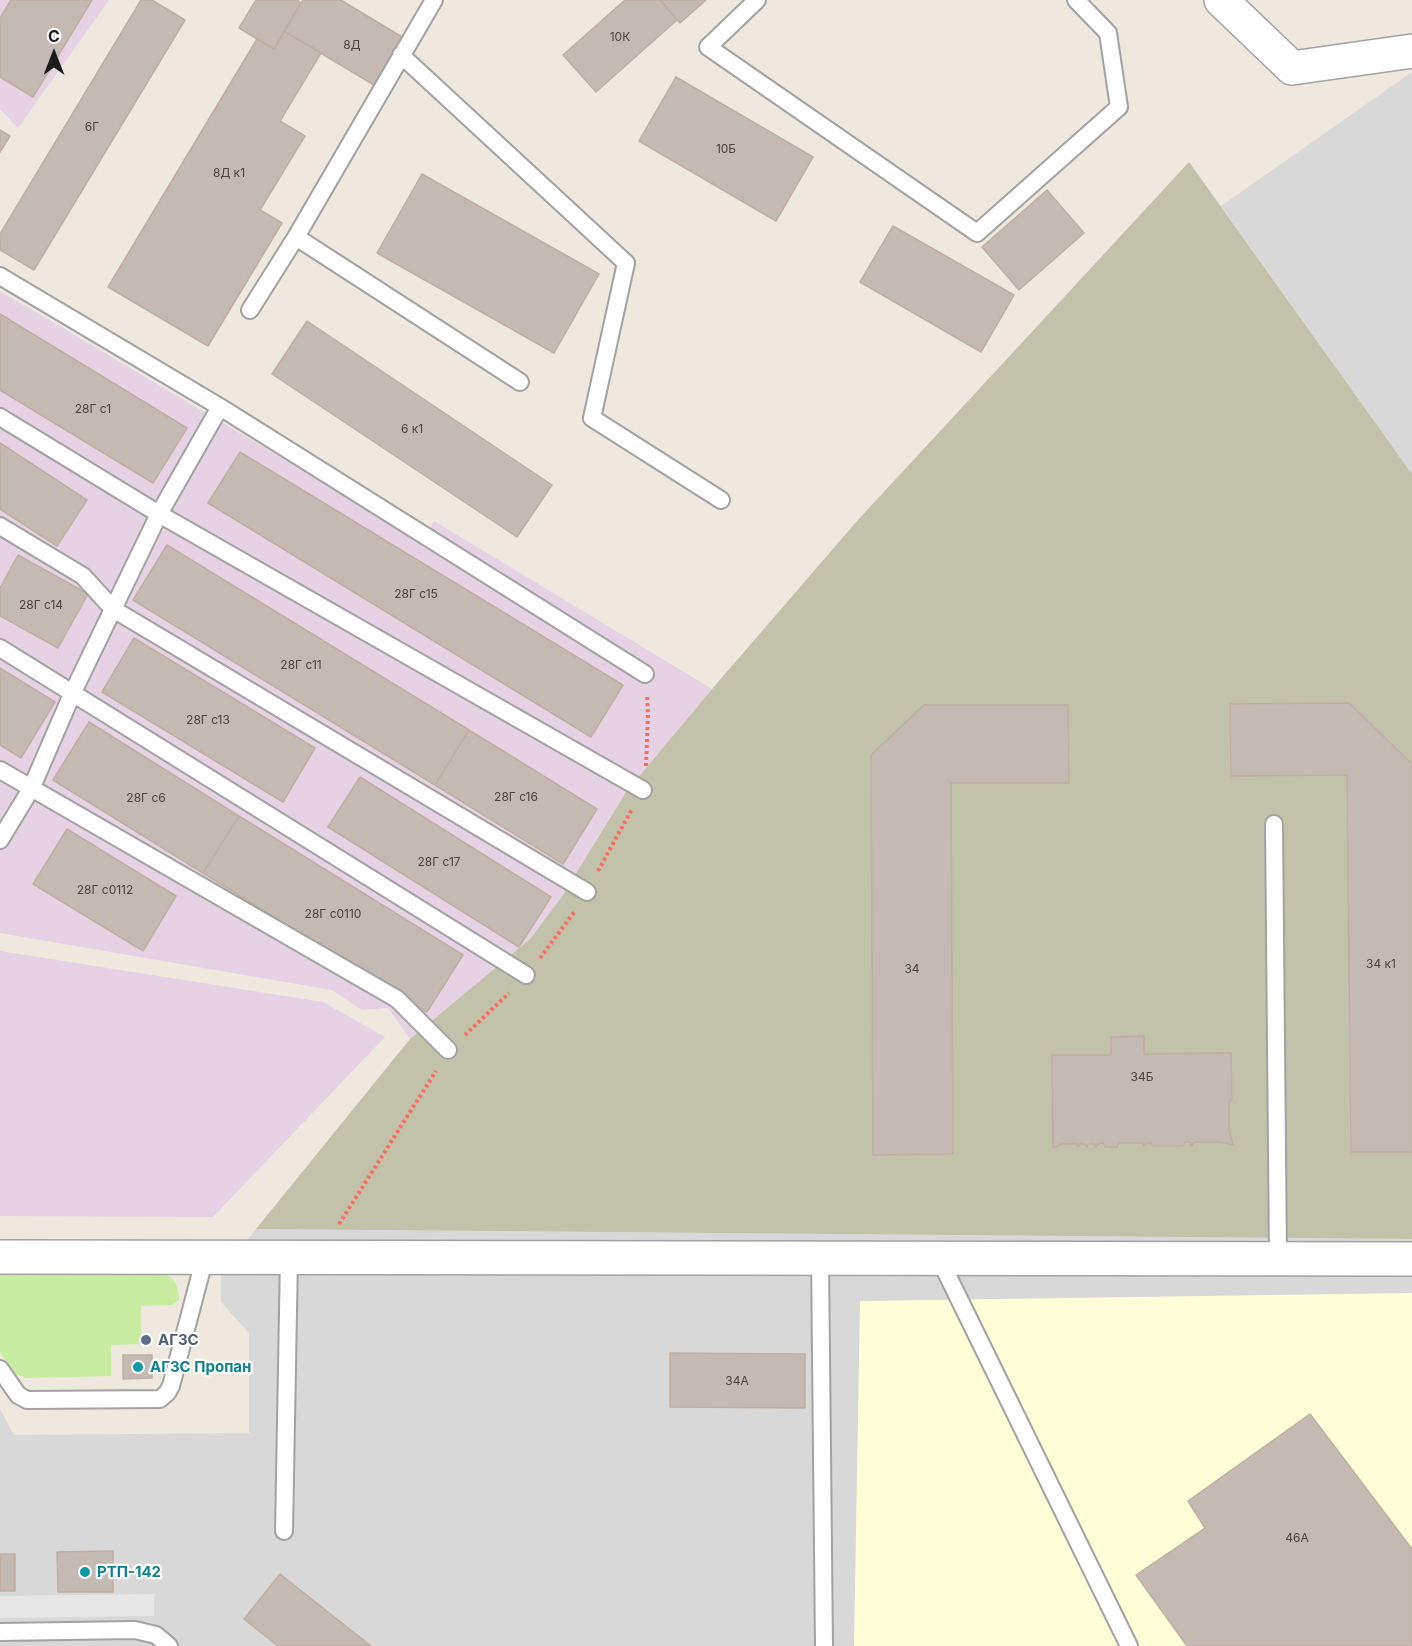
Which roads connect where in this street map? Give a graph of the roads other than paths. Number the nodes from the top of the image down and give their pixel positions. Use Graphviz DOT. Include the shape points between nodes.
graph roads {
  1 [pos="434,0"];
  2 [pos="757,0"];
  3 [pos="1076,0"];
  4 [pos="1221,0"];
  5 [pos="1412,51"];
  6 [pos="401,55"];
  7 [pos="296,237"];
  8 [pos="0,276"];
  9 [pos="250,310"];
  10 [pos="520,382"];
  11 [pos="220,407"];
  12 [pos="0,417"];
  13 [pos="721,500"];
  14 [pos="159,514"];
  15 [pos="0,526"];
  16 [pos="113,609"];
  17 [pos="0,648"];
  18 [pos="645,674"];
  19 [pos="73,692"];
  20 [pos="0,770"];
  21 [pos="31,789"];
  22 [pos="643,790"];
  23 [pos="1274,824"];
  24 [pos="0,840"];
  25 [pos="587,892"];
  26 [pos="526,975"];
  27 [pos="448,1050"];
  28 [pos="0,1257"];
  29 [pos="205,1257"];
  30 [pos="289,1257"];
  31 [pos="820,1257"];
  32 [pos="939,1258"];
  33 [pos="1278,1258"];
  34 [pos="1412,1259"];
  35 [pos="0,1369"];
  36 [pos="284,1531"];
  37 [pos="0,1632"];
  38 [pos="169,1646"];
  39 [pos="824,1646"];
  40 [pos="1129,1646"];
  1 -- 6 [label="lane"];
  2 -- 3 [label="lane" via="708,47 977,233 1119,108 1108,33"];
  4 -- 5 [label="street" via="1292,68"];
  6 -- 7 [label="lane"];
  6 -- 13 [label="lane" via="626,263 592,418"];
  7 -- 9 [label="lane"];
  7 -- 10 [label="lane"];
  8 -- 11 [label="lane"];
  11 -- 14 [label="lane"];
  11 -- 18 [label="lane"];
  12 -- 14 [label="lane"];
  14 -- 16 [label="lane"];
  14 -- 22 [label="lane"];
  15 -- 16 [label="lane" via="83,576"];
  16 -- 19 [label="lane"];
  16 -- 25 [label="lane"];
  17 -- 19 [label="lane"];
  19 -- 21 [label="lane"];
  19 -- 26 [label="lane"];
  20 -- 21 [label="lane"];
  21 -- 24 [label="lane"];
  21 -- 27 [label="lane" via="397,999"];
  23 -- 33 [label="lane"];
  28 -- 29 [label="street"];
  29 -- 30 [label="street"];
  29 -- 35 [label="lane" via="171,1386 160,1399 27,1400 18,1395"];
  30 -- 31 [label="street"];
  30 -- 36 [label="lane"];
  31 -- 32 [label="street"];
  31 -- 39 [label="lane"];
  32 -- 33 [label="street"];
  32 -- 40 [label="lane"];
  33 -- 34 [label="street"];
  37 -- 38 [label="lane" via="135,1630 156,1635"];
}
